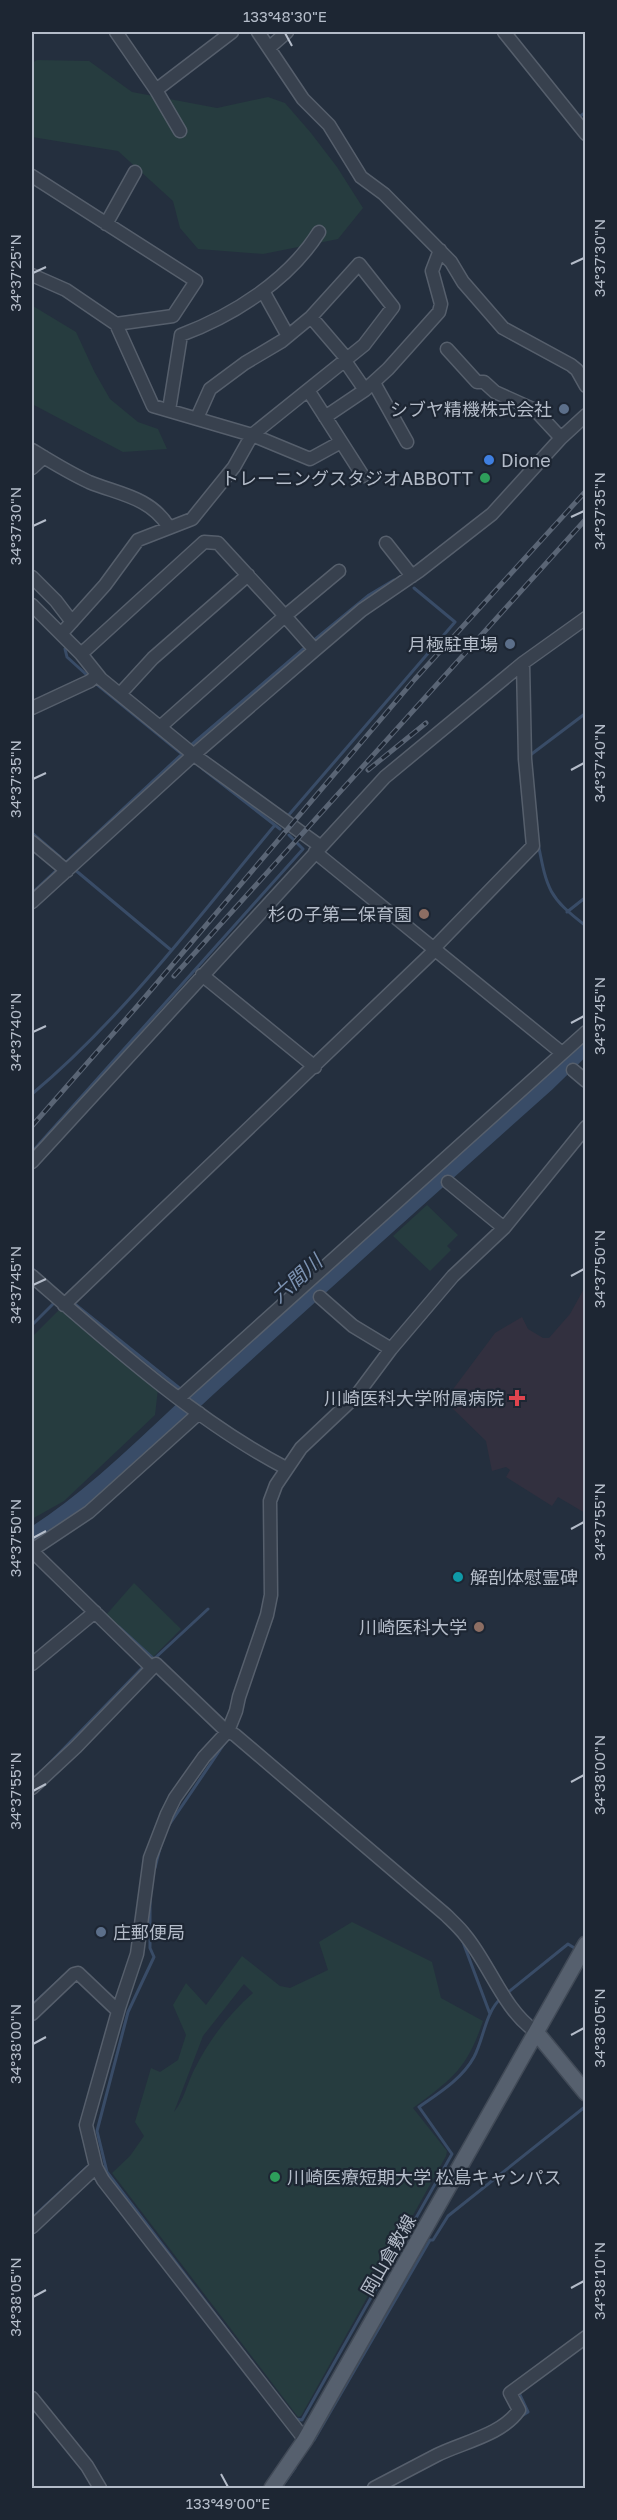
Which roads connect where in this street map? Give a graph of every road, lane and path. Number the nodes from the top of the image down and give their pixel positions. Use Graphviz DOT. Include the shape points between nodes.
graph roads {
  1 [pos="116,32"];
  2 [pos="232,32"];
  3 [pos="258,32"];
  4 [pos="287,32"];
  5 [pos="506,32"];
  6 [pos="270,48"];
  7 [pos="156,90"];
  8 [pos="180,131"];
  9 [pos="585,134"];
  10 [pos="135,172"];
  11 [pos="32,176"];
  12 [pos="106,224"];
  13 [pos="319,232"];
  14 [pos="440,250"];
  15 [pos="32,275"];
  16 [pos="263,291"];
  17 [pos="311,317"];
  18 [pos="116,324"];
  19 [pos="288,336"];
  20 [pos="447,349"];
  21 [pos="346,360"];
  22 [pos="369,386"];
  23 [pos="585,386"];
  24 [pos="308,390"];
  25 [pos="169,410"];
  26 [pos="585,415"];
  27 [pos="197,417"];
  28 [pos="325,417"];
  29 [pos="252,435"];
  30 [pos="561,438"];
  31 [pos="341,442"];
  32 [pos="407,442"];
  33 [pos="32,450"];
  34 [pos="44,457"];
  35 [pos="32,468"];
  36 [pos="363,476"];
  37 [pos="168,526"];
  38 [pos="386,543"];
  39 [pos="339,571"];
  40 [pos="248,575"];
  41 [pos="32,576"];
  42 [pos="412,576"];
  43 [pos="32,605"];
  44 [pos="285,616"];
  45 [pos="585,618"];
  46 [pos="72,622"];
  47 [pos="61,634"];
  48 [pos="311,646"];
  49 [pos="81,654"];
  50 [pos="522,663"];
  51 [pos="94,678"];
  52 [pos="120,693"];
  53 [pos="32,708"];
  54 [pos="160,727"];
  55 [pos="189,754"];
  56 [pos="32,842"];
  57 [pos="315,852"];
  58 [pos="66,867"];
  59 [pos="32,902"];
  60 [pos="432,950"];
  61 [pos="202,975"];
  62 [pos="585,1032"];
  63 [pos="560,1056"];
  64 [pos="312,1064"];
  65 [pos="573,1070"];
  66 [pos="585,1081"];
  67 [pos="585,1127"];
  68 [pos="32,1162"];
  69 [pos="448,1182"];
  70 [pos="504,1228"];
  71 [pos="32,1276"];
  72 [pos="320,1297"];
  73 [pos="64,1301"];
  74 [pos="392,1349"];
  75 [pos="182,1395"];
  76 [pos="197,1411"];
  77 [pos="286,1468"];
  78 [pos="34,1553"];
  79 [pos="95,1612"];
  80 [pos="32,1664"];
  81 [pos="149,1665"];
  82 [pos="228,1731"];
  83 [pos="32,1788"];
  84 [pos="582,1949"];
  85 [pos="119,2008"];
  86 [pos="32,2014"];
  87 [pos="536,2032"];
  88 [pos="585,2093"];
  89 [pos="96,2168"];
  90 [pos="32,2227"];
  91 [pos="585,2337"];
  92 [pos="32,2398"];
  93 [pos="305,2440"];
  94 [pos="100,2488"];
  95 [pos="272,2488"];
  96 [pos="374,2488"];
  1 -- 7 [label="street"];
  2 -- 7 [label="street"];
  3 -- 6 [label="street"];
  4 -- 6 [label="street"];
  5 -- 9 [label="street"];
  6 -- 14 [label="street" via="303,99 328,125 361,177 384,194"];
  7 -- 8 [label="street"];
  10 -- 12 [label="street"];
  11 -- 12 [label="street"];
  12 -- 18 [label="street" via="196,281 173,316"];
  13 -- 16 [label="street" via="307,251"];
  14 -- 22 [label="street" via="432,271 440,312"];
  14 -- 23 [label="street" via="503,328 570,365"];
  15 -- 18 [label="street" via="66,290"];
  16 -- 19 [label="street"];
  16 -- 25 [label="street" via="181,334"];
  17 -- 19 [label="street"];
  17 -- 21 [label="street"];
  17 -- 21 [label="street" via="359,264 393,307 364,345"];
  18 -- 25 [label="street" via="153,406"];
  19 -- 27 [label="street" via="210,388"];
  20 -- 30 [label="street" via="477,382 484,382 495,392 535,410"];
  21 -- 22 [label="street"];
  21 -- 24 [label="street"];
  22 -- 28 [label="street"];
  22 -- 32 [label="street"];
  24 -- 28 [label="street"];
  24 -- 29 [label="street"];
  25 -- 27 [label="street"];
  26 -- 30 [label="street"];
  27 -- 29 [label="street"];
  28 -- 31 [label="street"];
  29 -- 31 [label="street" via="310,459"];
  29 -- 37 [label="street" via="234,467 192,519"];
  30 -- 42 [label="street" via="492,514"];
  31 -- 36 [label="street"];
  33 -- 34 [label="street"];
  34 -- 35 [label="street"];
  34 -- 37 [label="street" via="89,482 154,508"];
  37 -- 46 [label="street" via="138,540"];
  38 -- 42 [label="street"];
  39 -- 44 [label="street"];
  40 -- 44 [label="street"];
  40 -- 49 [label="street" via="218,543 204,542"];
  40 -- 52 [label="street" via="153,658"];
  41 -- 46 [label="street"];
  42 -- 48 [label="street"];
  43 -- 47 [label="street"];
  44 -- 48 [label="street"];
  44 -- 54 [label="street"];
  45 -- 50 [label="street"];
  46 -- 47 [label="street"];
  47 -- 49 [label="street"];
  48 -- 55 [label="street"];
  49 -- 51 [label="street"];
  50 -- 57 [label="street" via="385,777"];
  50 -- 60 [label="street" via="533,846"];
  51 -- 52 [label="street"];
  51 -- 53 [label="street"];
  52 -- 54 [label="street"];
  54 -- 55 [label="street"];
  55 -- 57 [label="street" via="284,821"];
  55 -- 58 [label="street"];
  56 -- 58 [label="street"];
  57 -- 60 [label="street"];
  57 -- 61 [label="street"];
  58 -- 59 [label="street"];
  60 -- 63 [label="street"];
  60 -- 64 [label="street"];
  61 -- 64 [label="street"];
  61 -- 68 [label="street"];
  62 -- 63 [label="street"];
  63 -- 75 [label="street"];
  64 -- 73 [label="street"];
  65 -- 66 [label="street"];
  67 -- 70 [label="street"];
  69 -- 70 [label="street"];
  70 -- 74 [label="street" via="453,1276"];
  71 -- 73 [label="street"];
  72 -- 74 [label="street" via="353,1326"];
  73 -- 75 [label="street"];
  74 -- 77 [label="street" via="357,1396 301,1448"];
  75 -- 76 [label="street"];
  76 -- 77 [label="street" via="256,1453"];
  76 -- 78 [label="street" via="89,1512"];
  77 -- 82 [label="street" via="270,1501 271,1595 267,1615"];
  78 -- 79 [label="street"];
  79 -- 80 [label="street"];
  79 -- 81 [label="street"];
  81 -- 82 [label="street" via="156,1664"];
  81 -- 83 [label="street" via="76,1747"];
  82 -- 85 [label="street" via="184,1784 166,1814 150,1858 136,1954"];
  82 -- 87 [label="street" via="446,1915 466,1935 504,1995"];
  84 -- 87 [label="main road, 岡山倉敷線"];
  85 -- 86 [label="street" via="78,1973"];
  85 -- 89 [label="street" via="86,2125"];
  87 -- 88 [label="main road"];
  87 -- 93 [label="main road, 岡山倉敷線"];
  89 -- 90 [label="street"];
  89 -- 93 [label="street"];
  91 -- 96 [label="street" via="510,2392 519,2410 514,2417 482,2437"];
  92 -- 94 [label="street"];
  93 -- 95 [label="main road, 岡山倉敷線"];
}
